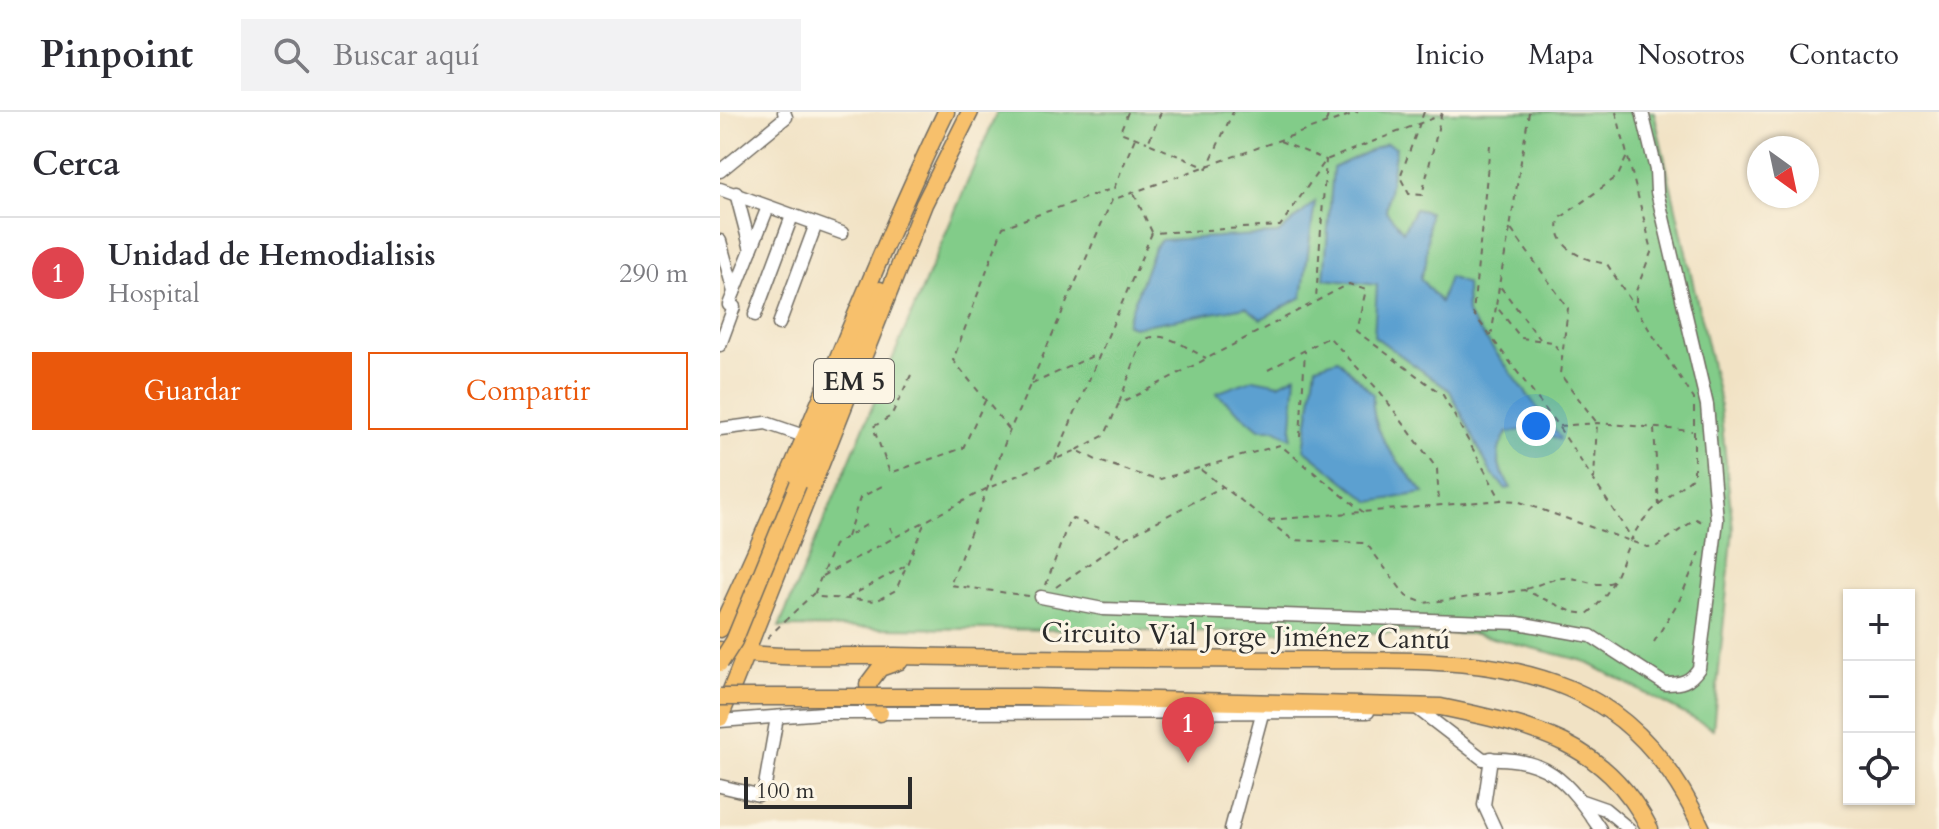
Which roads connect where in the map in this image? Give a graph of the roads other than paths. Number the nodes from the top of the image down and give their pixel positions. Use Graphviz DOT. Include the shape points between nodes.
graph roads {
  1 [pos="946,112"];
  2 [pos="970,112"];
  3 [pos="1642,112"];
  4 [pos="787,114"];
  5 [pos="720,171"];
  6 [pos="720,189"];
  7 [pos="736,193"];
  8 [pos="924,204"];
  9 [pos="768,207"];
  10 [pos="792,216"];
  11 [pos="816,224"];
  12 [pos="842,233"];
  13 [pos="720,241"];
  14 [pos="751,250"];
  15 [pos="734,292"];
  16 [pos="755,315"];
  17 [pos="779,324"];
  18 [pos="720,345"];
  19 [pos="720,429"];
  20 [pos="804,436"];
  21 [pos="738,592"];
  22 [pos="1041,597"];
  23 [pos="720,603"];
  24 [pos="720,629"];
  25 [pos="720,650"];
  26 [pos="746,653"];
  27 [pos="917,657"];
  28 [pos="720,663"];
  29 [pos="720,697"];
  30 [pos="1441,707"];
  31 [pos="1418,709"];
  32 [pos="880,713"];
  33 [pos="1262,714"];
  34 [pos="777,717"];
  35 [pos="720,720"];
  36 [pos="1491,758"];
  37 [pos="720,786"];
  38 [pos="1582,801"];
  39 [pos="1231,829"];
  40 [pos="1495,829"];
  41 [pos="1600,829"];
  42 [pos="1629,829"];
  43 [pos="1650,829"];
  44 [pos="1702,829"];
  1 -- 20 [label="main road, EM 5"];
  2 -- 8 [label="main road, EM 5"];
  3 -- 22 [label="street" via="1707,405 1717,520 1699,668 1692,678 1665,684 1591,636 1518,623 1103,609"];
  4 -- 5 [label="street"];
  6 -- 7 [label="street"];
  7 -- 9 [label="street"];
  7 -- 14 [label="street"];
  8 -- 26 [label="main road, EM 5"];
  8 -- 28 [label="main road, bridge" via="868,314 734,641"];
  9 -- 10 [label="street"];
  9 -- 14 [label="street"];
  10 -- 11 [label="street"];
  10 -- 16 [label="street"];
  11 -- 12 [label="street"];
  11 -- 17 [label="street"];
  13 -- 15 [label="street"];
  14 -- 15 [label="street"];
  15 -- 18 [label="street"];
  19 -- 20 [label="street" via="766,423"];
  20 -- 21 [label="main road, EM 5"];
  21 -- 23 [label="main road"];
  21 -- 24 [label="main road, EM 5"];
  25 -- 26 [label="main road, Circuito Vial Jorge Jiménez Cantú"];
  26 -- 27 [label="main road, Circuito Vial Jorge Jiménez Cantú"];
  26 -- 35 [label="main road, EM 5"];
  27 -- 32 [label="main road" via="880,668 873,676 868,684 870,701"];
  27 -- 44 [label="main road, Circuito Vial Jorge Jiménez Cantú" via="1366,661 1509,670 1571,689 1612,711 1670,771"];
  29 -- 30 [label="main road, bridge" via="1200,698"];
  30 -- 31 [label="street"];
  30 -- 43 [label="main road" via="1551,734 1580,749 1616,781"];
  31 -- 33 [label="street"];
  31 -- 36 [label="street" via="1483,759"];
  32 -- 33 [label="street"];
  32 -- 34 [label="street"];
  33 -- 39 [label="street"];
  34 -- 35 [label="street"];
  34 -- 37 [label="street" via="764,791 758,795"];
  36 -- 38 [label="street" via="1542,766"];
  36 -- 40 [label="street" via="1484,805"];
  38 -- 41 [label="street"];
  38 -- 42 [label="street" via="1605,809"];
}
